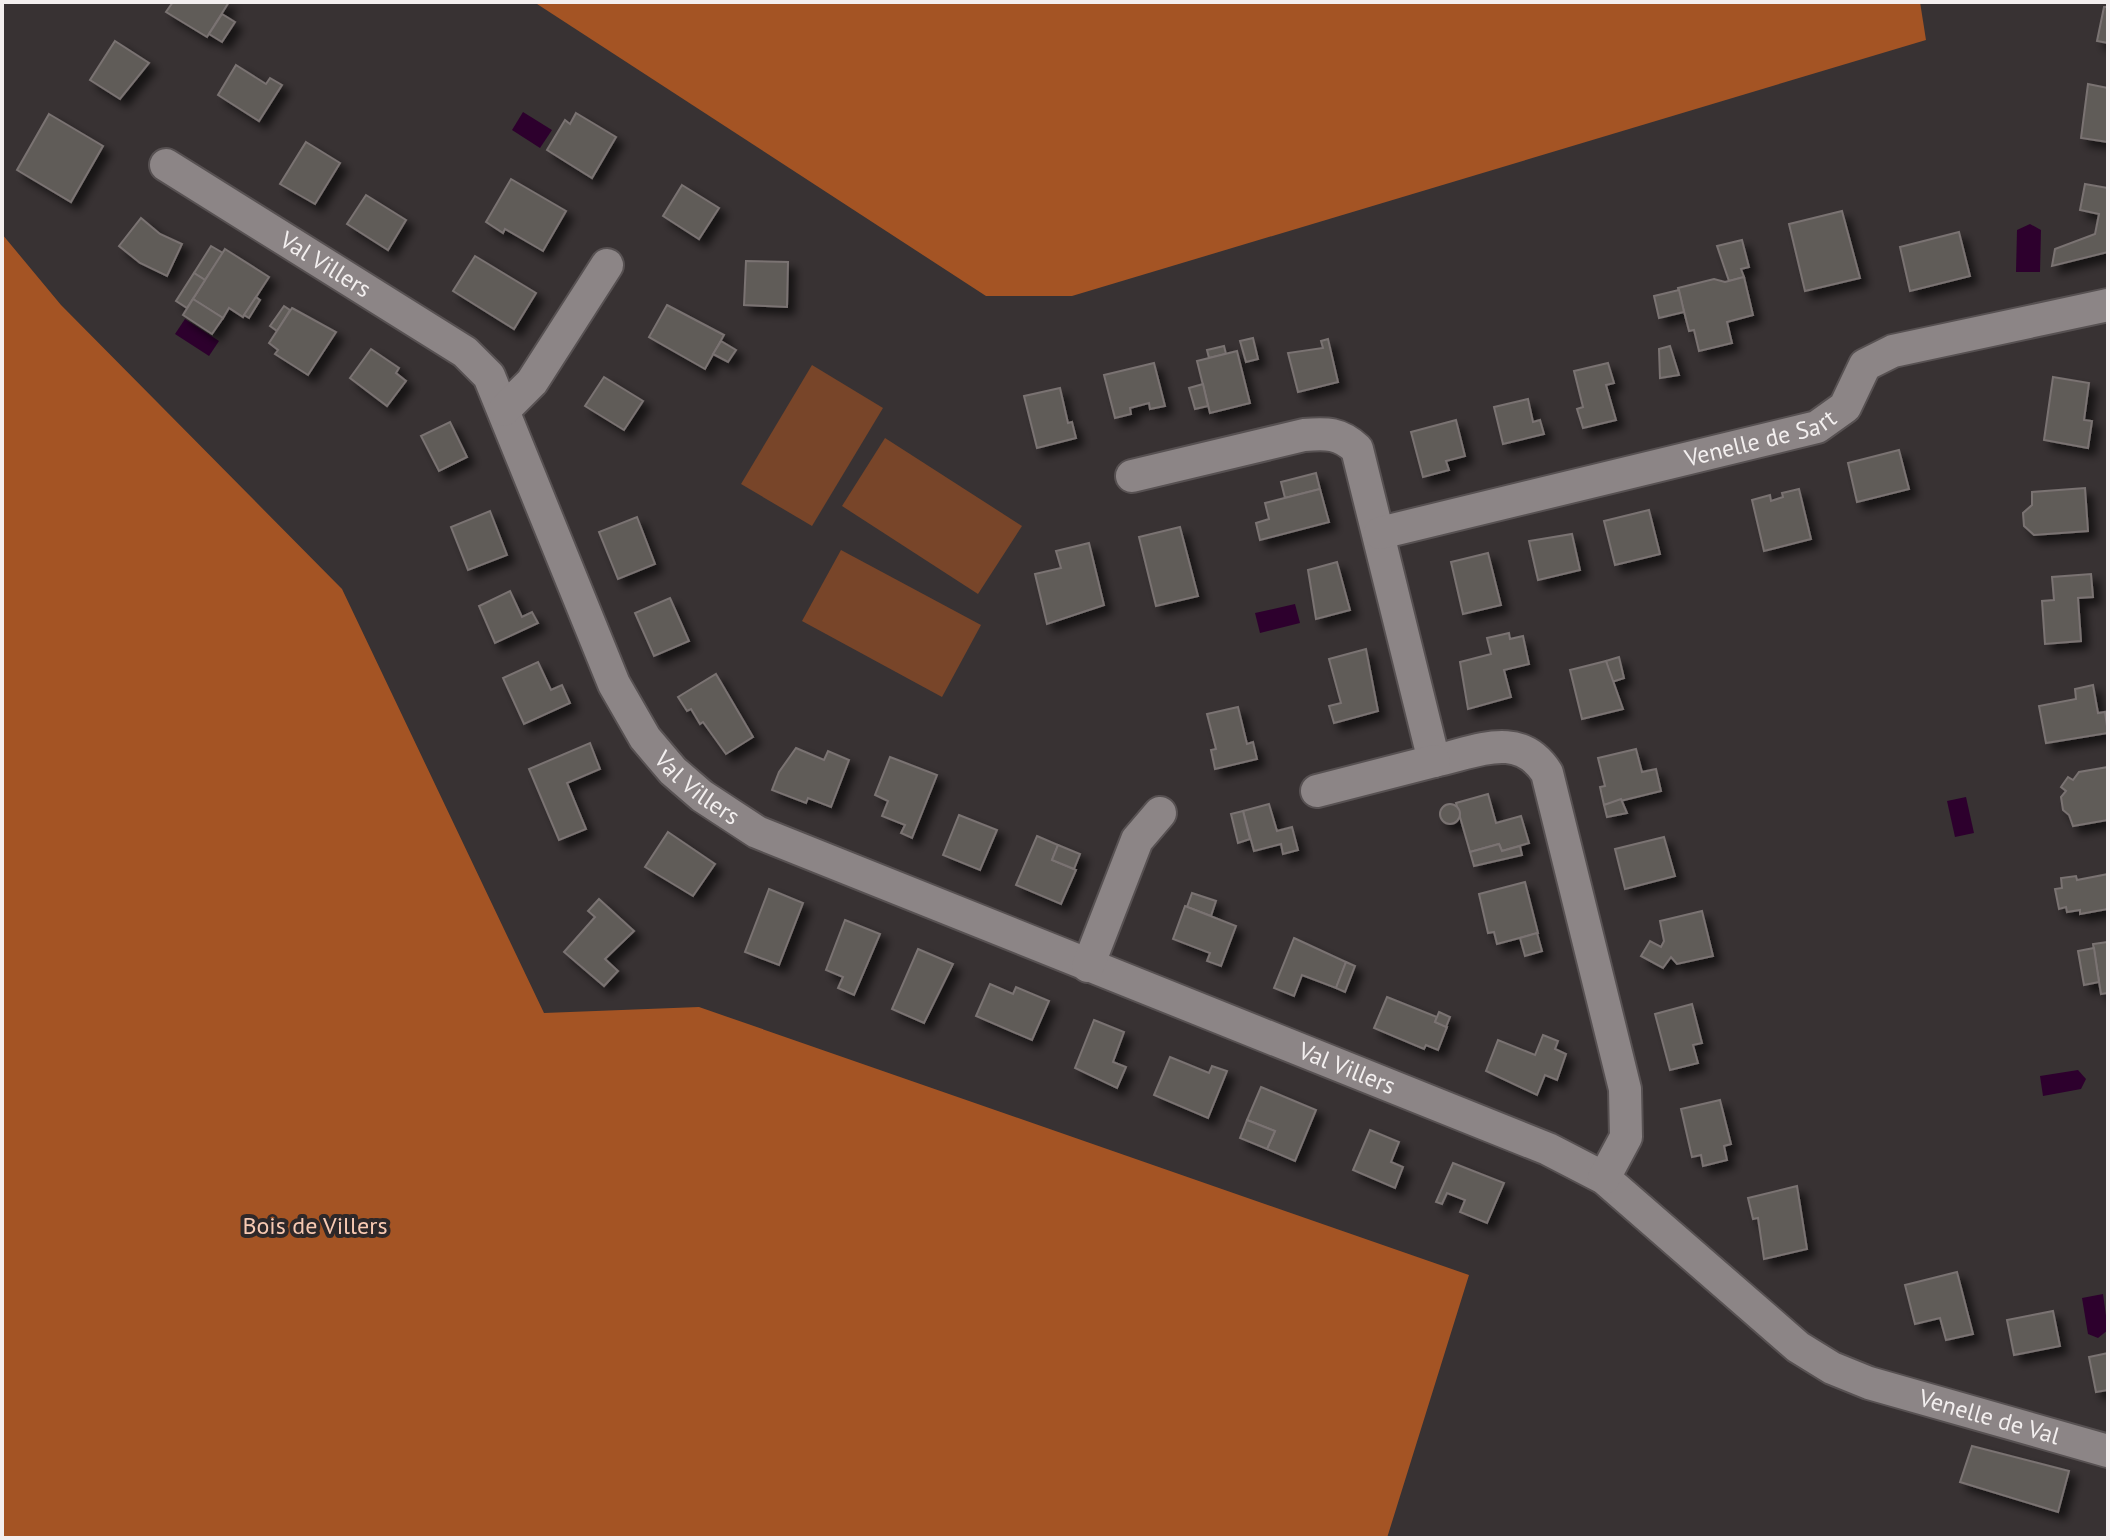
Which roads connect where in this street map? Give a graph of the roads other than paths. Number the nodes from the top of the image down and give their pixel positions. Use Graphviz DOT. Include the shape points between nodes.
graph roads {
  1 [pos="166,165"];
  2 [pos="607,265"];
  3 [pos="2108,305"];
  4 [pos="504,410"];
  5 [pos="1132,476"];
  6 [pos="1380,533"];
  7 [pos="1434,761"];
  8 [pos="1317,791"];
  9 [pos="1160,813"];
  10 [pos="1088,966"];
  11 [pos="1604,1178"];
  12 [pos="1869,1383"];
  13 [pos="2108,1451"];
  1 -- 4 [label="street, Val Villers" via="465,352 489,376"];
  2 -- 4 [label="street" via="532,382"];
  3 -- 6 [label="street, Venelle de Sart" via="1893,351 1865,365 1845,407 1817,427"];
  4 -- 10 [label="street, Val Villers" via="614,684 645,738 673,771 757,832"];
  5 -- 6 [label="street" via="1330,433 1357,449"];
  6 -- 7 [label="street"];
  7 -- 8 [label="street"];
  7 -- 11 [label="street" via="1518,746 1536,756 1547,773 1625,1089 1626,1137"];
  9 -- 10 [label="street" via="1137,840"];
  10 -- 11 [label="street, Val Villers" via="1548,1149"];
  11 -- 12 [label="street, Val Villers" via="1798,1347"];
  12 -- 13 [label="street, Venelle de Val"];
}
